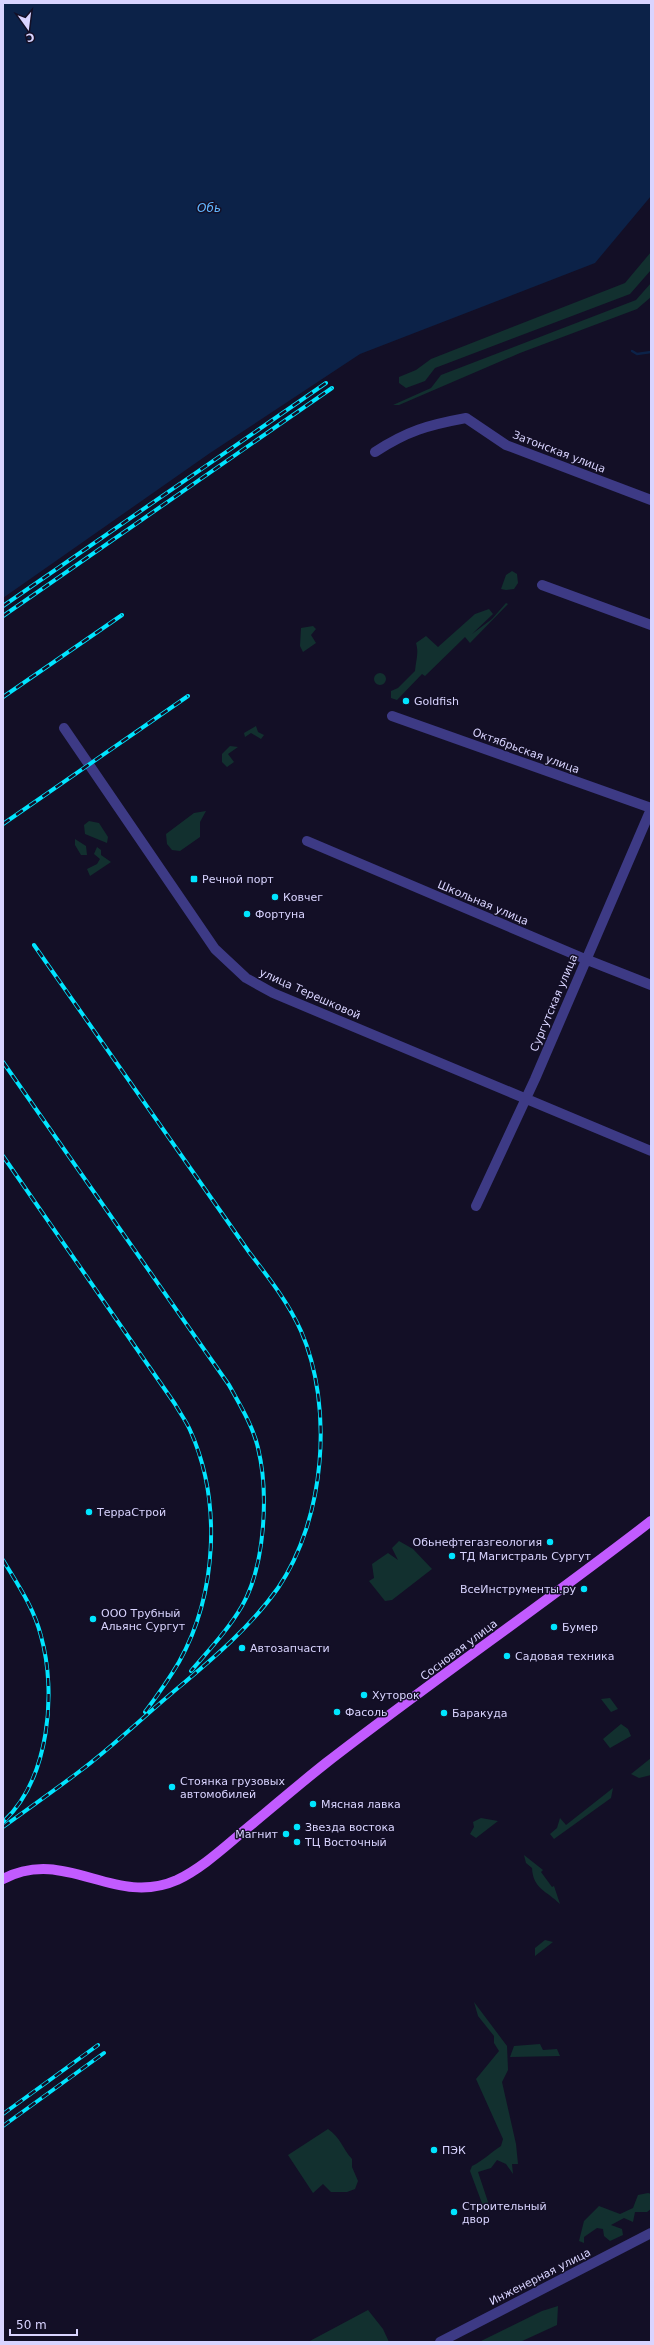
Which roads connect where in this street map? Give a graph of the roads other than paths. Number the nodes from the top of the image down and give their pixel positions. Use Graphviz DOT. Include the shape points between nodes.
graph roads {
  1 [pos="375,452"];
  2 [pos="651,500"];
  3 [pos="542,585"];
  4 [pos="651,626"];
  5 [pos="392,716"];
  6 [pos="64,728"];
  7 [pos="651,809"];
  8 [pos="307,841"];
  9 [pos="585,959"];
  10 [pos="651,985"];
  11 [pos="525,1099"];
  12 [pos="651,1151"];
  13 [pos="476,1206"];
  14 [pos="651,1521"];
  15 [pos="3,1879"];
  16 [pos="651,2233"];
  17 [pos="440,2342"];
  1 -- 2 [label="street, Затонская улица" via="396,438 427,425 466,418 506,444"];
  3 -- 4 [label="street"];
  5 -- 7 [label="street, Октябрьская улица"];
  6 -- 11 [label="street, улица Терешковой" via="196,924 226,961 246,978 273,993"];
  7 -- 9 [label="street, Сургутская улица"];
  8 -- 9 [label="street, Школьная улица"];
  9 -- 10 [label="street, Школьная улица"];
  9 -- 11 [label="street, Сургутская улица"];
  11 -- 12 [label="street, улица Терешковой"];
  11 -- 13 [label="street, Сургутская улица"];
  14 -- 15 [label="main road, Сосновая улица" via="326,1764 185,1876 168,1883 143,1887 118,1885 49,1868 23,1871"];
  16 -- 17 [label="street, Инженерная улица"];
}
